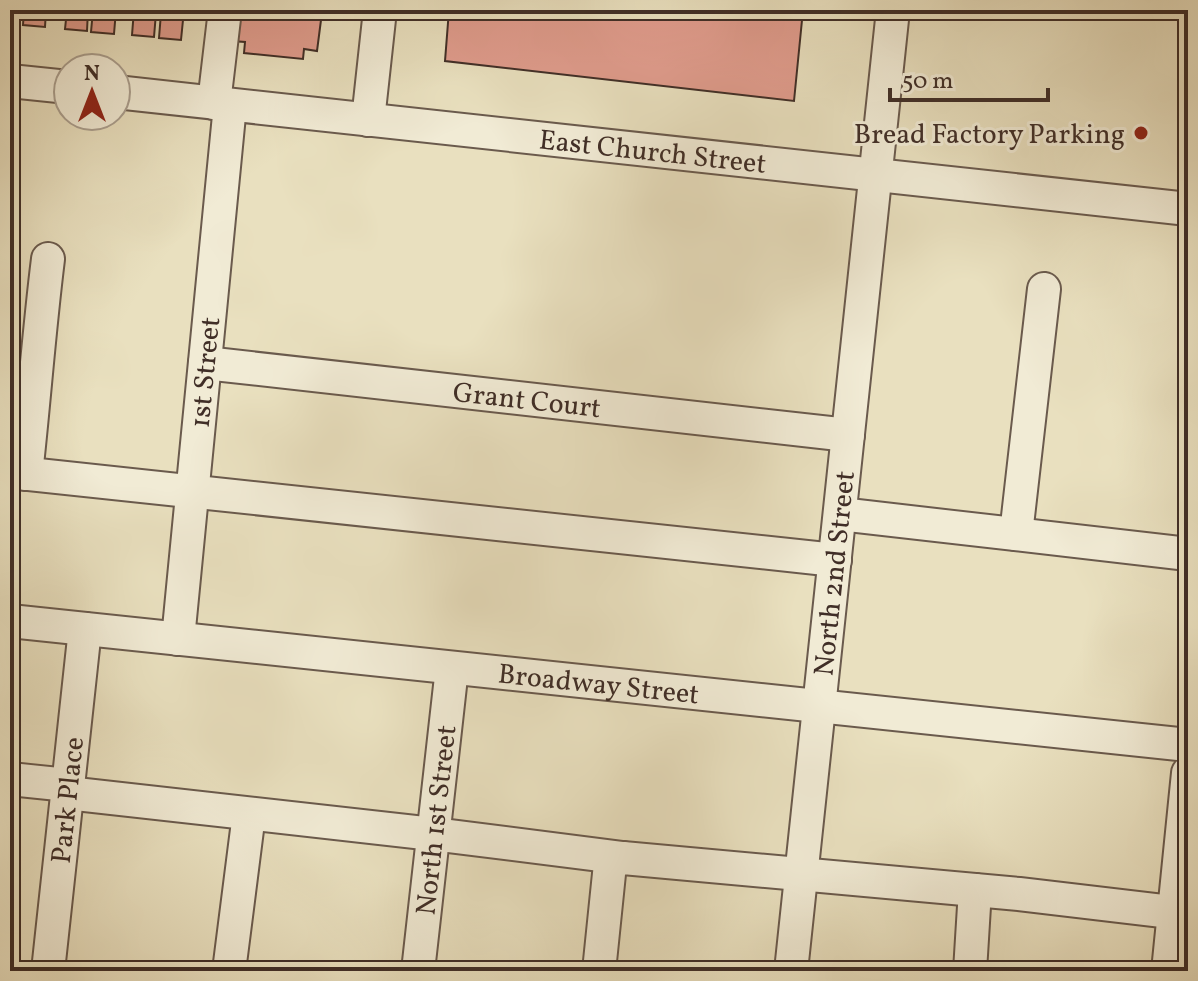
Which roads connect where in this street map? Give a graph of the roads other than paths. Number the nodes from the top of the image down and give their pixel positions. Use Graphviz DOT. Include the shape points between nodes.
graph roads {
  1 [pos="225,10"];
  2 [pos="380,10"];
  3 [pos="893,10"];
  4 [pos="10,81"];
  5 [pos="52,85"];
  6 [pos="132,94"];
  7 [pos="222,104"];
  8 [pos="368,120"];
  9 [pos="876,176"];
  10 [pos="1188,209"];
  11 [pos="48,259"];
  12 [pos="1044,289"];
  13 [pos="205,363"];
  14 [pos="848,435"];
  15 [pos="18,473"];
  16 [pos="192,491"];
  17 [pos="840,514"];
  18 [pos="1016,534"];
  19 [pos="1188,554"];
  20 [pos="835,560"];
  21 [pos="10,621"];
  22 [pos="85,629"];
  23 [pos="178,639"];
  24 [pos="452,668"];
  25 [pos="820,707"];
  26 [pos="1188,745"];
  27 [pos="1188,773"];
  28 [pos="10,779"];
  29 [pos="68,789"];
  30 [pos="249,814"];
  31 [pos="433,834"];
  32 [pos="623,858"];
  33 [pos="802,873"];
  34 [pos="975,890"];
  35 [pos="1181,913"];
  36 [pos="48,971"];
  37 [pos="229,971"];
  38 [pos="418,971"];
  39 [pos="599,971"];
  40 [pos="791,971"];
  41 [pos="970,971"];
  42 [pos="1168,971"];
  1 -- 7 [label="street, 1st Street"];
  2 -- 8 [label="street"];
  3 -- 9 [label="street, North 2nd Street"];
  4 -- 5 [label="street"];
  6 -- 7 [label="street, East Church Street"];
  7 -- 8 [label="street, East Church Street"];
  7 -- 13 [label="street, 1st Street"];
  8 -- 9 [label="street, East Church Street"];
  9 -- 10 [label="street, East Church Street"];
  9 -- 14 [label="street, North 2nd Street"];
  11 -- 15 [label="street" via="34,403"];
  12 -- 18 [label="street"];
  13 -- 14 [label="street, Grant Court"];
  13 -- 16 [label="street, 1st Street"];
  14 -- 17 [label="street, North 2nd Street"];
  15 -- 16 [label="street"];
  16 -- 20 [label="street"];
  16 -- 23 [label="street, 1st Street"];
  17 -- 18 [label="street"];
  17 -- 20 [label="street, North 2nd Street"];
  18 -- 19 [label="street"];
  20 -- 25 [label="street, North 2nd Street"];
  21 -- 22 [label="street, Broadway Street"];
  22 -- 23 [label="street, Broadway Street"];
  22 -- 29 [label="street, Park Place"];
  23 -- 24 [label="street, Broadway Street"];
  24 -- 25 [label="street, Broadway Street"];
  24 -- 31 [label="street, North 1st Street"];
  25 -- 26 [label="street, Broadway Street"];
  25 -- 33 [label="street, North 2nd Street"];
  27 -- 35 [label="street"];
  28 -- 29 [label="street"];
  29 -- 30 [label="street"];
  29 -- 36 [label="street, Park Place"];
  30 -- 31 [label="street"];
  30 -- 37 [label="street"];
  31 -- 32 [label="street"];
  31 -- 38 [label="street, North 1st Street"];
  32 -- 33 [label="street"];
  32 -- 39 [label="street" via="610,864"];
  33 -- 34 [label="street"];
  33 -- 40 [label="street, North 2nd Street"];
  34 -- 35 [label="street"];
  34 -- 41 [label="street"];
  35 -- 42 [label="street"];
}
